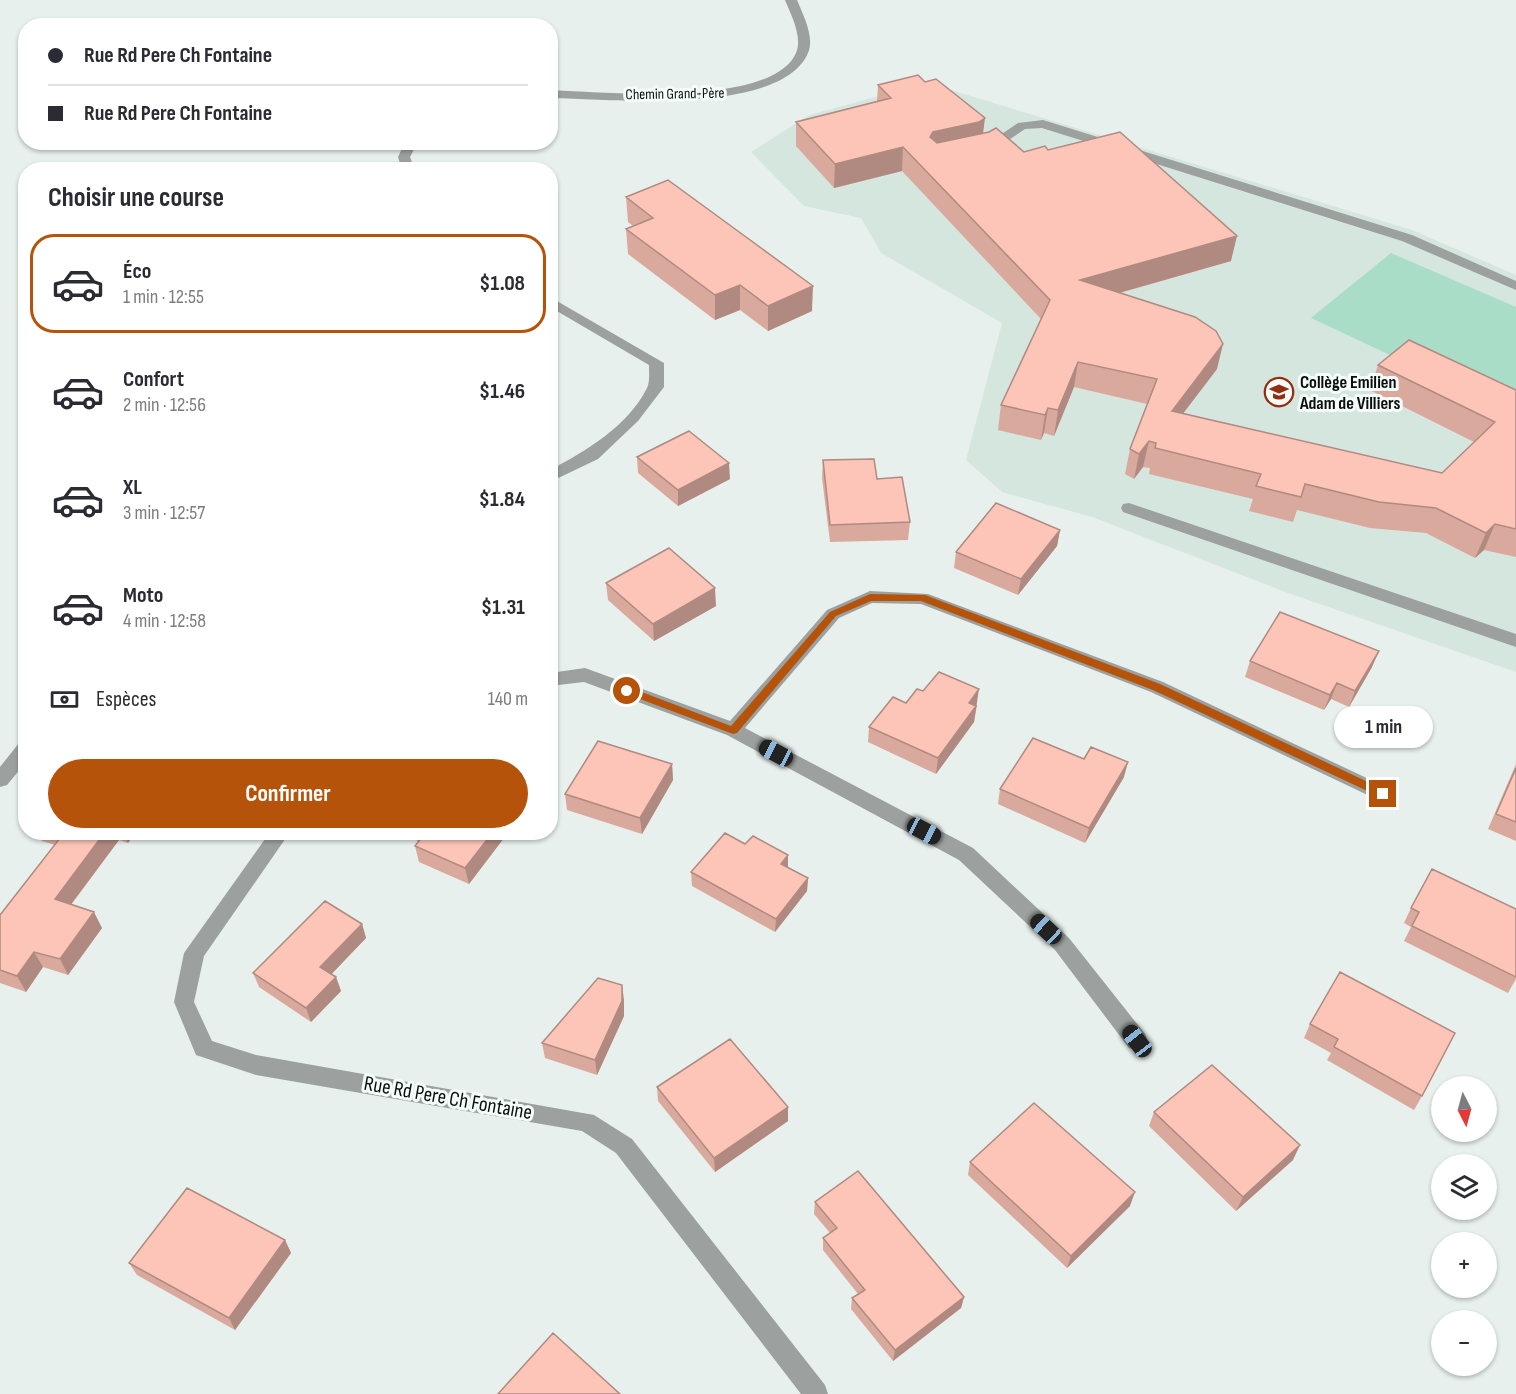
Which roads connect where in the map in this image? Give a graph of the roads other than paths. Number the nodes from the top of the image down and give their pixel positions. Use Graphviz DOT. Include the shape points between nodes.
graph roads {
  1 [pos="791,0"];
  2 [pos="558,94"];
  3 [pos="970,154"];
  4 [pos="1516,286"];
  5 [pos="558,307"];
  6 [pos="558,473"];
  7 [pos="1129,508"];
  8 [pos="1516,641"];
  9 [pos="558,679"];
  10 [pos="733,730"];
  11 [pos="18,758"];
  12 [pos="0,780"];
  13 [pos="1383,794"];
  14 [pos="275,840"];
  15 [pos="1137,1041"];
  16 [pos="816,1394"];
  1 -- 2 [label="street, Chemin Grand-Père" via="803,31 801,54 791,70 772,81 743,92 703,96"];
  3 -- 4 [label="street" via="1022,126 1042,124 1407,238"];
  5 -- 6 [label="street" via="657,363 656,387 633,418 592,455"];
  7 -- 8 [label="street"];
  9 -- 10 [label="street" via="585,675"];
  10 -- 13 [label="street" via="833,614 870,597 922,597 1157,687"];
  10 -- 15 [label="street" via="966,854 1062,944"];
  11 -- 12 [label="street"];
  14 -- 16 [label="street, Rue Rd Pere Ch Fontaine" via="194,953 184,1002 204,1048 256,1065 586,1122 624,1146"];
}
